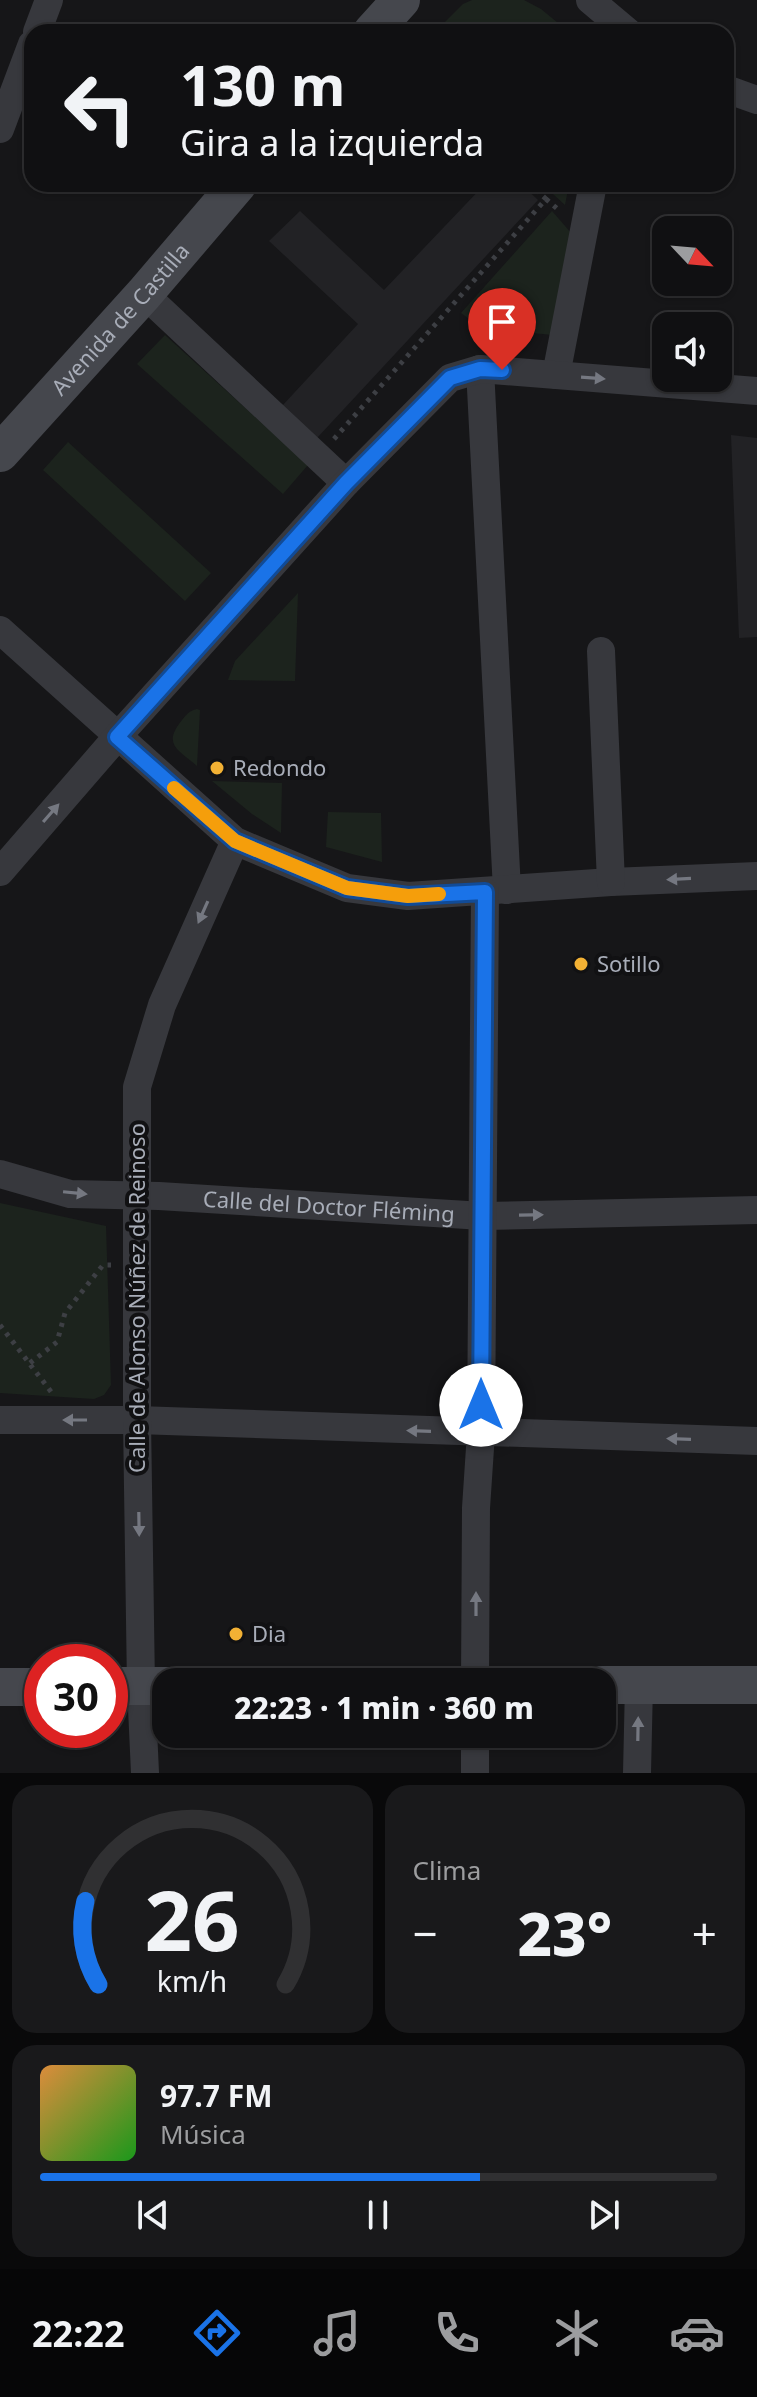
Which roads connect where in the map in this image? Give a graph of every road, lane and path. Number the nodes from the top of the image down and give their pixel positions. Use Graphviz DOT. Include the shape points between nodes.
graph roads {
  1 [pos="49,0"];
  2 [pos="401,0"];
  3 [pos="590,0"];
  4 [pos="40,24"];
  5 [pos="379,24"];
  6 [pos="616,24"];
  7 [pos="24,65"];
  8 [pos="734,92"];
  9 [pos="757,100"];
  10 [pos="0,129"];
  11 [pos="231,192"];
  12 [pos="539,192"];
  13 [pos="591,192"];
  14 [pos="144,294"];
  15 [pos="480,369"];
  16 [pos="556,375"];
  17 [pos="757,391"];
  18 [pos="0,453"];
  19 [pos="317,458"];
  20 [pos="346,483"];
  21 [pos="0,630"];
  22 [pos="601,651"];
  23 [pos="117,737"];
  24 [pos="235,841"];
  25 [pos="0,872"];
  26 [pos="757,876"];
  27 [pos="611,882"];
  28 [pos="496,891"];
  29 [pos="0,1174"];
  30 [pos="136,1195"];
  31 [pos="757,1210"];
  32 [pos="483,1216"];
  33 [pos="136,1264"];
  34 [pos="0,1325"];
  35 [pos="30,1363"];
  36 [pos="58,1400"];
  37 [pos="0,1420"];
  38 [pos="137,1420"];
  39 [pos="481,1433"];
  40 [pos="757,1441"];
  41 [pos="475,1668"];
  42 [pos="616,1685"];
  43 [pos="639,1685"];
  44 [pos="757,1685"];
  45 [pos="139,1686"];
  46 [pos="0,1687"];
  47 [pos="24,1687"];
  48 [pos="475,1748"];
  49 [pos="145,1773"];
  50 [pos="475,1773"];
  51 [pos="637,1773"];
  1 -- 4 [label="street"];
  2 -- 5 [label="street"];
  3 -- 6 [label="street"];
  7 -- 10 [label="street"];
  8 -- 9 [label="street"];
  11 -- 14 [label="street, Avenida de Castilla"];
  12 -- 19 [label="path" via="546,199"];
  13 -- 16 [label="street"];
  14 -- 18 [label="street, Avenida de Castilla"];
  14 -- 19 [label="street"];
  15 -- 16 [label="street"];
  15 -- 20 [label="street" via="450,378"];
  15 -- 28 [label="street"];
  16 -- 17 [label="street, one-way"];
  19 -- 20 [label="street"];
  20 -- 23 [label="street"];
  21 -- 23 [label="street"];
  22 -- 27 [label="street"];
  23 -- 24 [label="street"];
  25 -- 23 [label="street, one-way"];
  24 -- 28 [label="street" via="347,888 408,896"];
  24 -- 30 [label="street, Calle de Alonso Núñez de Reinoso, one-way" via="162,1005 137,1087"];
  26 -- 27 [label="street, one-way"];
  27 -- 28 [label="street"];
  28 -- 32 [label="street"];
  29 -- 30 [label="street, Calle del Doctor Fléming, one-way" via="70,1194"];
  30 -- 32 [label="street, Calle del Doctor Fléming"];
  30 -- 33 [label="street, Calle de Alonso Núñez de Reinoso"];
  32 -- 31 [label="street, Calle del Doctor Fléming, one-way"];
  32 -- 39 [label="street"];
  33 -- 35 [label="path" via="103,1265 65,1313 57,1342"];
  33 -- 38 [label="street, Calle de Alonso Núñez de Reinoso"];
  34 -- 35 [label="path"];
  35 -- 36 [label="path"];
  38 -- 37 [label="street, one-way"];
  39 -- 38 [label="street, one-way"];
  38 -- 45 [label="street, Calle de Alonso Núñez de Reinoso, one-way"];
  40 -- 39 [label="street, one-way"];
  41 -- 39 [label="street, one-way"];
  42 -- 43 [label="street"];
  43 -- 44 [label="street"];
  51 -- 43 [label="street, one-way"];
  45 -- 49 [label="street, Calle de Alonso Núñez de Reinoso"];
  46 -- 47 [label="street"];
  48 -- 50 [label="street"];
}
